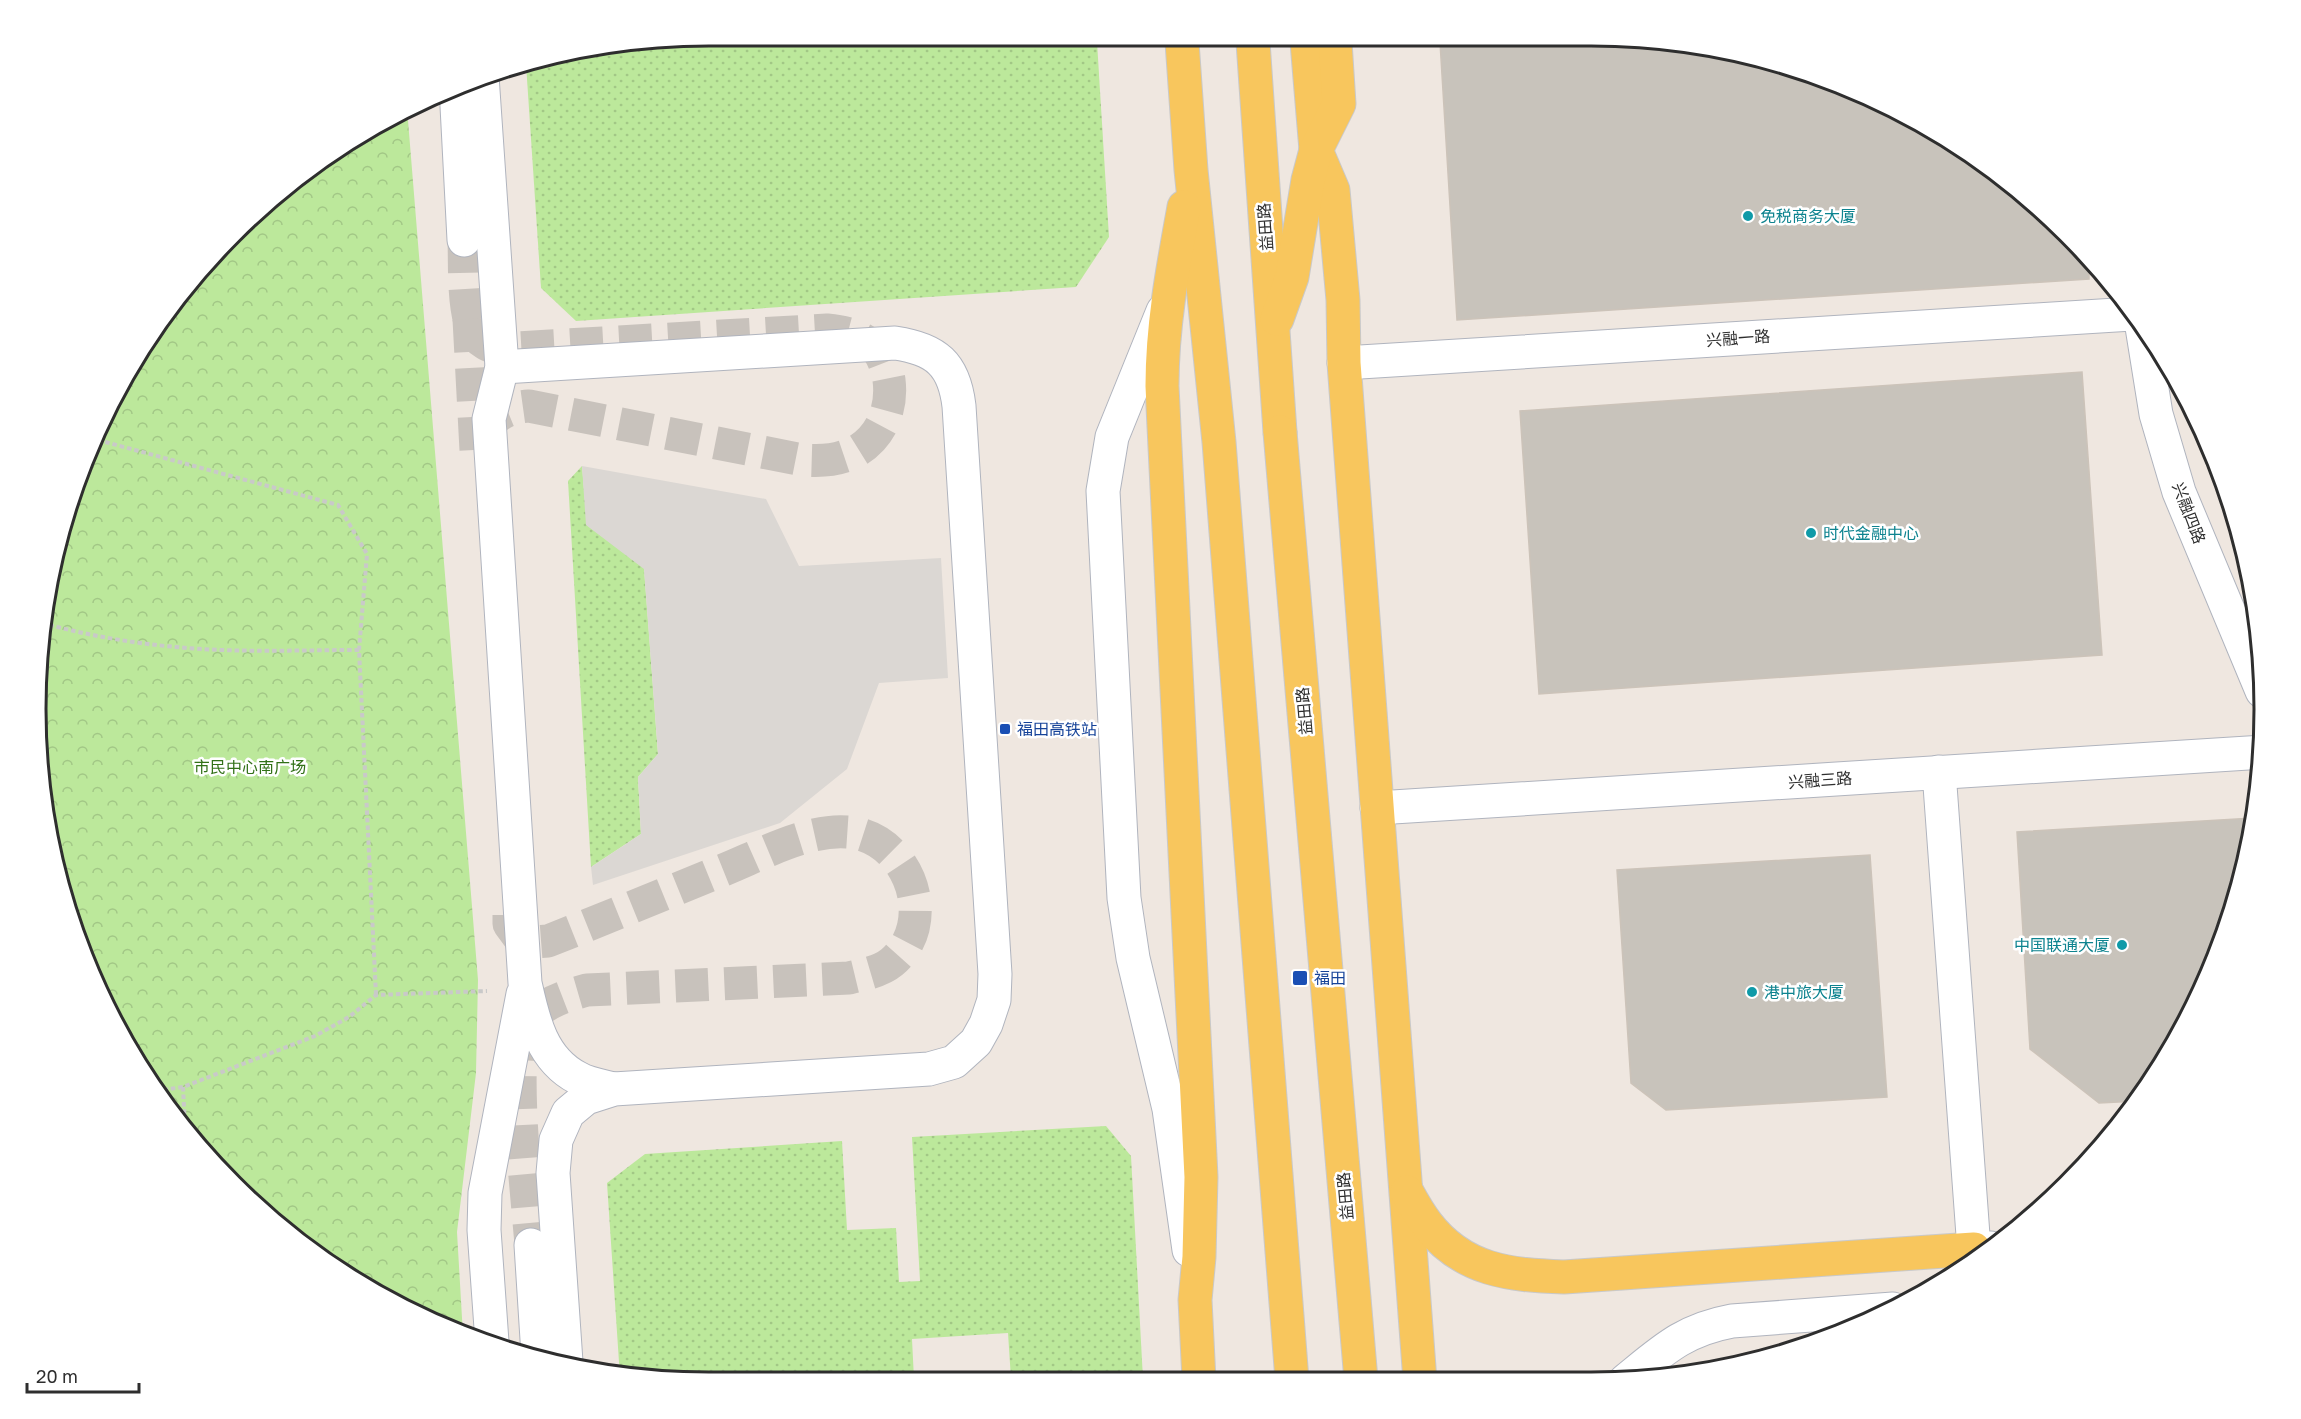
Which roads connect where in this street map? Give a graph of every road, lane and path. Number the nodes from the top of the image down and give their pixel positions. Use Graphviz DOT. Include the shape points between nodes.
graph roads {
  1 [pos="1181,46"];
  2 [pos="1252,46"];
  3 [pos="1307,46"];
  4 [pos="1335,46"];
  5 [pos="483,87"];
  6 [pos="457,97"];
  7 [pos="1316,150"];
  8 [pos="1191,170"];
  9 [pos="464,240"];
  10 [pos="1166,304"];
  11 [pos="2123,315"];
  12 [pos="1273,333"];
  13 [pos="2145,344"];
  14 [pos="1344,363"];
  15 [pos="502,367"];
  16 [pos="104,441"];
  17 [pos="52,625"];
  18 [pos="359,650"];
  19 [pos="2253,669"];
  20 [pos="2253,753"];
  21 [pos="1939,772"];
  22 [pos="1377,808"];
  23 [pos="525,983"];
  24 [pos="490,991"];
  25 [pos="376,995"];
  26 [pos="183,1087"];
  27 [pos="167,1089"];
  28 [pos="614,1089"];
  29 [pos="184,1113"];
  30 [pos="1406,1191"];
  31 [pos="531,1245"];
  32 [pos="1982,1245"];
  33 [pos="1977,1248"];
  34 [pos="1195,1300"];
  35 [pos="1870,1311"];
  36 [pos="492,1335"];
  37 [pos="538,1350"];
  38 [pos="566,1357"];
  39 [pos="1639,1371"];
  40 [pos="1199,1372"];
  41 [pos="1292,1372"];
  42 [pos="1360,1372"];
  43 [pos="1419,1372"];
  1 -- 8 [label="main road"];
  2 -- 12 [label="main road, 益田路"];
  3 -- 7 [label="main road"];
  4 -- 7 [label="main road" via="1339,104"];
  5 -- 15 [label="street"];
  6 -- 9 [label="street"];
  7 -- 12 [label="main road" via="1292,278"];
  7 -- 14 [label="main road" via="1333,190"];
  8 -- 10 [label="main road"];
  8 -- 41 [label="main road" via="1219,442"];
  10 -- 34 [label="main road" via="1162,386 1201,1177"];
  10 -- 34 [label="street" via="1112,437 1103,491 1124,898 1133,958 1169,1109"];
  11 -- 14 [label="street, 兴融一路"];
  12 -- 42 [label="main road, 益田路, bridge"];
  13 -- 19 [label="street, 兴融四路" via="2156,414 2180,492"];
  14 -- 22 [label="main road"];
  15 -- 23 [label="street" via="489,419"];
  15 -- 28 [label="street" via="895,343 932,353 944,363 957,391 995,974 994,1000 986,1024 976,1042 954,1062 929,1069"];
  16 -- 18 [label="path" via="338,505 367,554"];
  17 -- 18 [label="path" via="177,648"];
  18 -- 25 [label="path"];
  20 -- 21 [label="street, 兴融三路"];
  21 -- 22 [label="street, 兴融三路"];
  21 -- 32 [label="street"];
  22 -- 30 [label="main road"];
  23 -- 28 [label="street" via="534,1026 552,1057 578,1078"];
  23 -- 36 [label="street" via="485,1193"];
  24 -- 25 [label="path"];
  25 -- 26 [label="path" via="333,1027"];
  26 -- 27 [label="path"];
  26 -- 29 [label="path"];
  28 -- 38 [label="street" via="586,1098 568,1113 556,1140 553,1173"];
  30 -- 33 [label="main road" via="1427,1225 1454,1251 1482,1266 1523,1275 1564,1277"];
  30 -- 43 [label="main road"];
  31 -- 37 [label="street"];
  34 -- 40 [label="main road"];
  35 -- 39 [label="street" via="1712,1325 1673,1342"];
}
